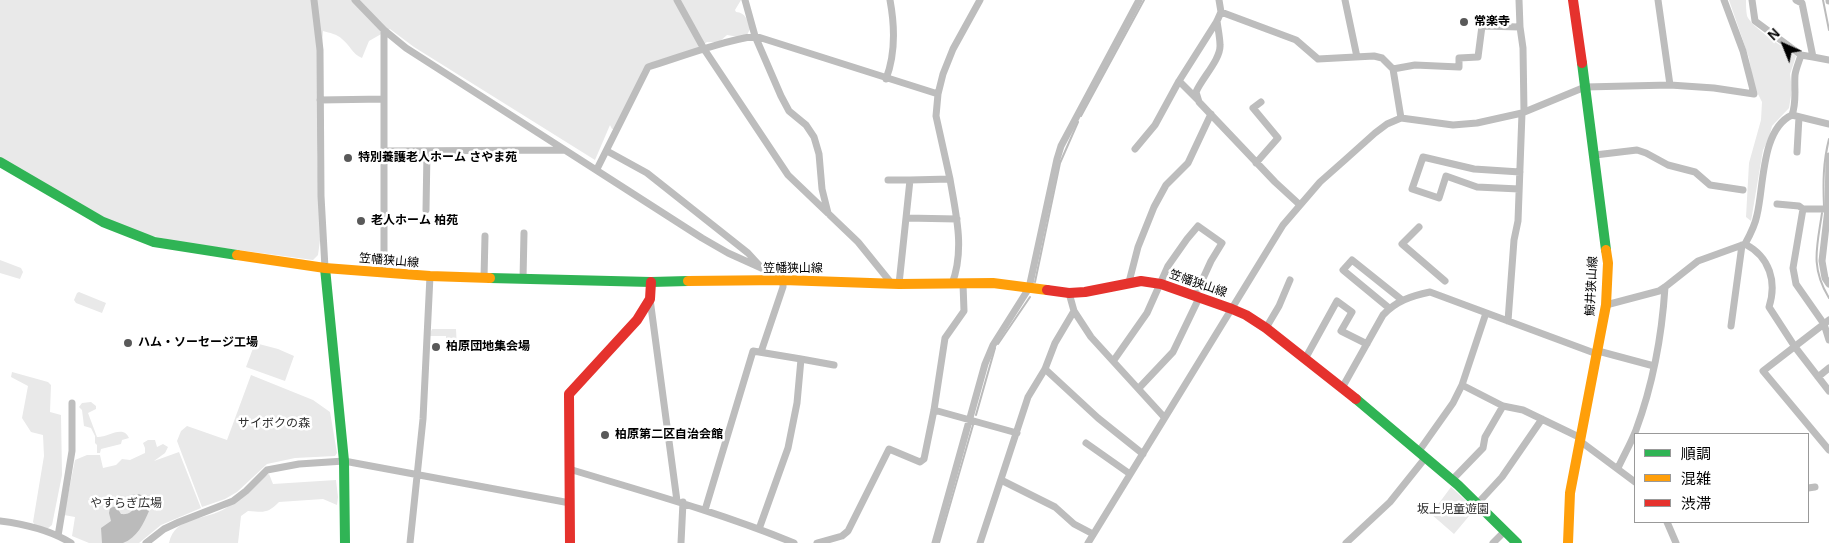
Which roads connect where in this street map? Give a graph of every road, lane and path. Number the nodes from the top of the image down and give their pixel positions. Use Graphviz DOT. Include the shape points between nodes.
graph roads {
  1 [pos="314,0"];
  2 [pos="355,0"];
  3 [pos="677,0"];
  4 [pos="745,0"];
  5 [pos="890,0"];
  6 [pos="980,0"];
  7 [pos="1139,0"];
  8 [pos="1219,0"];
  9 [pos="1345,0"];
  10 [pos="1519,0"];
  11 [pos="1572,0"];
  12 [pos="1658,0"];
  13 [pos="1724,0"];
  14 [pos="1752,0"];
  15 [pos="1796,0"];
  16 [pos="1221,12"];
  17 [pos="1217,21"];
  18 [pos="1520,27"];
  19 [pos="384,30"];
  20 [pos="755,36"];
  21 [pos="704,48"];
  22 [pos="1801,56"];
  23 [pos="1357,57"];
  24 [pos="1813,57"];
  25 [pos="1829,60"];
  26 [pos="1393,69"];
  27 [pos="886,79"];
  28 [pos="1179,80"];
  29 [pos="1670,85"];
  30 [pos="1585,87"];
  31 [pos="938,94"];
  32 [pos="384,99"];
  33 [pos="320,100"];
  34 [pos="1199,102"];
  35 [pos="1261,102"];
  36 [pos="1523,112"];
  37 [pos="1211,114"];
  38 [pos="1795,116"];
  39 [pos="1401,118"];
  40 [pos="1829,124"];
  41 [pos="1135,149"];
  42 [pos="564,150"];
  43 [pos="385,151"];
  44 [pos="427,151"];
  45 [pos="607,151"];
  46 [pos="1797,152"];
  47 [pos="1595,156"];
  48 [pos="1829,156"];
  49 [pos="0,162"];
  50 [pos="1256,163"];
  51 [pos="598,170"];
  52 [pos="1520,172"];
  53 [pos="950,179"];
  54 [pos="888,180"];
  55 [pos="910,180"];
  56 [pos="1519,189"];
  57 [pos="1743,190"];
  58 [pos="1777,204"];
  59 [pos="1300,205"];
  60 [pos="1803,209"];
  61 [pos="1828,209"];
  62 [pos="426,210"];
  63 [pos="828,213"];
  64 [pos="906,218"];
  65 [pos="957,219"];
  66 [pos="1419,227"];
  67 [pos="524,234"];
  68 [pos="485,236"];
  69 [pos="1743,245"];
  70 [pos="761,267"];
  71 [pos="324,268"];
  72 [pos="384,273"];
  73 [pos="430,276"];
  74 [pos="484,278"];
  75 [pos="523,279"];
  76 [pos="1828,279"];
  77 [pos="783,280"];
  78 [pos="1290,280"];
  79 [pos="1445,281"];
  80 [pos="651,282"];
  81 [pos="1129,282"];
  82 [pos="895,284"];
  83 [pos="957,284"];
  84 [pos="1161,284"];
  85 [pos="1665,287"];
  86 [pos="1030,288"];
  87 [pos="1069,293"];
  88 [pos="1197,297"];
  89 [pos="650,299"];
  90 [pos="1402,300"];
  91 [pos="1606,305"];
  92 [pos="1232,308"];
  93 [pos="1389,308"];
  94 [pos="1074,311"];
  95 [pos="1486,313"];
  96 [pos="1508,321"];
  97 [pos="1826,322"];
  98 [pos="1731,326"];
  99 [pos="1266,328"];
  100 [pos="1829,340"];
  101 [pos="1367,344"];
  102 [pos="1795,347"];
  103 [pos="761,352"];
  104 [pos="1597,353"];
  105 [pos="801,359"];
  106 [pos="1305,359"];
  107 [pos="1114,360"];
  108 [pos="834,365"];
  109 [pos="1654,366"];
  110 [pos="1829,368"];
  111 [pos="1044,369"];
  112 [pos="1818,377"];
  113 [pos="1462,385"];
  114 [pos="1139,388"];
  115 [pos="1342,388"];
  116 [pos="1829,391"];
  117 [pos="72,403"];
  118 [pos="1503,406"];
  119 [pos="934,410"];
  120 [pos="1164,417"];
  121 [pos="969,419"];
  122 [pos="1542,419"];
  123 [pos="1017,433"];
  124 [pos="1635,433"];
  125 [pos="1634,434"];
  126 [pos="1580,439"];
  127 [pos="1086,443"];
  128 [pos="1829,450"];
  129 [pos="1143,454"];
  130 [pos="1422,454"];
  131 [pos="344,461"];
  132 [pos="1618,468"];
  133 [pos="569,469"];
  134 [pos="419,474"];
  135 [pos="1130,474"];
  136 [pos="1633,479"];
  137 [pos="1001,480"];
  138 [pos="1452,480"];
  139 [pos="570,502"];
  140 [pos="680,502"];
  141 [pos="1478,503"];
  142 [pos="706,510"];
  143 [pos="0,520"];
  144 [pos="1667,523"];
  145 [pos="759,528"];
  146 [pos="1505,531"];
  147 [pos="1093,534"];
  148 [pos="58,536"];
  149 [pos="71,543"];
  150 [pos="146,543"];
  151 [pos="345,543"];
  152 [pos="410,543"];
  153 [pos="570,543"];
  154 [pos="681,543"];
  155 [pos="794,543"];
  156 [pos="817,543"];
  157 [pos="935,543"];
  158 [pos="980,543"];
  159 [pos="1088,543"];
  160 [pos="1346,543"];
  161 [pos="1493,543"];
  162 [pos="1517,543"];
  163 [pos="1568,543"];
  164 [pos="1676,543"];
  1 -- 33 [label="street" via="320,50"];
  2 -- 19 [label="street"];
  3 -- 21 [label="street"];
  4 -- 20 [label="street"];
  5 -- 27 [label="street" via="893,58"];
  6 -- 31 [label="street" via="953,49"];
  7 -- 86 [label="street" via="1061,146"];
  8 -- 16 [label="street"];
  9 -- 23 [label="street"];
  10 -- 18 [label="street"];
  11 -- 30 [label="main road, 鯨井狭山線"];
  12 -- 29 [label="street"];
  13 -- 29 [label="street" via="1744,51 1754,94"];
  14 -- 22 [label="street" via="1755,21"];
  15 -- 24 [label="street" via="1802,3"];
  16 -- 17 [label="street"];
  16 -- 23 [label="street" via="1296,40 1318,59"];
  17 -- 28 [label="street"];
  17 -- 34 [label="street" via="1220,47 1196,92"];
  18 -- 26 [label="street" via="1482,26 1478,57 1459,58 1459,67 1415,65"];
  18 -- 36 [label="street"];
  19 -- 32 [label="street"];
  19 -- 42 [label="street" via="406,48"];
  20 -- 21 [label="street"];
  20 -- 27 [label="street"];
  20 -- 63 [label="street" via="780,96 789,111 806,125 814,137"];
  21 -- 45 [label="street" via="648,67"];
  21 -- 63 [label="street" via="788,175"];
  22 -- 24 [label="street"];
  22 -- 38 [label="street" via="1795,73"];
  23 -- 26 [label="street" via="1382,58"];
  24 -- 25 [label="street"];
  26 -- 39 [label="street"];
  27 -- 31 [label="street"];
  28 -- 34 [label="street"];
  28 -- 41 [label="street" via="1155,125"];
  29 -- 30 [label="street"];
  30 -- 36 [label="street"];
  30 -- 47 [label="main road, 鯨井狭山線"];
  31 -- 53 [label="street" via="936,116"];
  32 -- 33 [label="street"];
  32 -- 43 [label="street"];
  33 -- 71 [label="street"];
  34 -- 37 [label="street"];
  35 -- 50 [label="street" via="1253,108 1278,138"];
  36 -- 39 [label="street" via="1477,123 1453,124"];
  36 -- 52 [label="street"];
  37 -- 50 [label="street"];
  37 -- 81 [label="street" via="1188,163 1166,185 1149,217"];
  38 -- 40 [label="street"];
  38 -- 46 [label="street"];
  38 -- 69 [label="street" via="1781,122 1766,156 1758,215"];
  39 -- 59 [label="street" via="1375,133 1320,182"];
  42 -- 44 [label="street"];
  42 -- 51 [label="street"];
  43 -- 44 [label="street"];
  43 -- 72 [label="street"];
  44 -- 62 [label="street"];
  45 -- 51 [label="street"];
  45 -- 70 [label="street" via="647,173 748,252"];
  47 -- 57 [label="street" via="1642,151 1668,165 1695,172 1710,185"];
  47 -- 91 [label="main road, 鯨井狭山線" via="1608,263"];
  48 -- 61 [label="street"];
  49 -- 71 [label="main road, 笠幡狭山線" via="103,222 154,242"];
  50 -- 59 [label="street"];
  51 -- 70 [label="street" via="715,246"];
  52 -- 56 [label="street"];
  52 -- 56 [label="street" via="1474,169 1423,157 1412,189 1439,198 1446,176 1477,187"];
  53 -- 55 [label="street"];
  53 -- 65 [label="street"];
  54 -- 55 [label="street"];
  55 -- 64 [label="street"];
  56 -- 96 [label="street"];
  58 -- 60 [label="street"];
  59 -- 92 [label="street" via="1283,225"];
  60 -- 61 [label="street"];
  60 -- 97 [label="street" via="1793,268 1796,284"];
  61 -- 76 [label="street" via="1822,261"];
  63 -- 82 [label="street"];
  64 -- 65 [label="street"];
  64 -- 82 [label="street"];
  65 -- 83 [label="street"];
  66 -- 79 [label="street" via="1402,244"];
  67 -- 75 [label="street"];
  68 -- 74 [label="street"];
  69 -- 85 [label="street" via="1698,261"];
  69 -- 98 [label="street"];
  69 -- 102 [label="street" via="1761,256 1773,281 1769,307"];
  70 -- 77 [label="street"];
  71 -- 72 [label="main road, 笠幡狭山線"];
  71 -- 131 [label="main road"];
  72 -- 73 [label="main road, 笠幡狭山線"];
  73 -- 74 [label="main road, 笠幡狭山線"];
  73 -- 134 [label="street"];
  74 -- 75 [label="main road, 笠幡狭山線"];
  75 -- 80 [label="main road, 笠幡狭山線"];
  77 -- 80 [label="main road, 笠幡狭山線"];
  77 -- 82 [label="main road, 笠幡狭山線"];
  77 -- 103 [label="street"];
  78 -- 99 [label="street"];
  80 -- 89 [label="main road"];
  81 -- 84 [label="main road, 笠幡狭山線" via="1140,280"];
  81 -- 87 [label="main road, 笠幡狭山線"];
  82 -- 83 [label="main road, 笠幡狭山線"];
  83 -- 86 [label="main road, 笠幡狭山線"];
  83 -- 119 [label="street" via="964,311 945,338"];
  84 -- 88 [label="main road, 笠幡狭山線"];
  84 -- 88 [label="street" via="1168,266 1198,226 1222,243 1210,261"];
  84 -- 107 [label="street" via="1147,313"];
  85 -- 91 [label="street"];
  85 -- 109 [label="street"];
  86 -- 87 [label="main road, 笠幡狭山線"];
  86 -- 121 [label="street" via="993,345"];
  87 -- 94 [label="street"];
  88 -- 92 [label="main road, 笠幡狭山線"];
  88 -- 114 [label="street" via="1173,352"];
  89 -- 133 [label="main road" via="638,320 569,394"];
  89 -- 140 [label="street"];
  90 -- 93 [label="street"];
  90 -- 93 [label="street" via="1352,260 1343,270"];
  90 -- 95 [label="street" via="1430,292"];
  91 -- 104 [label="main road, 鯨井狭山線"];
  92 -- 99 [label="main road, 笠幡狭山線"];
  92 -- 120 [label="street"];
  93 -- 101 [label="street"];
  94 -- 107 [label="street" via="1090,337"];
  94 -- 111 [label="street" via="1054,343"];
  95 -- 96 [label="street"];
  95 -- 113 [label="street"];
  96 -- 104 [label="street"];
  97 -- 100 [label="street"];
  97 -- 102 [label="street"];
  99 -- 106 [label="main road, 笠幡狭山線"];
  101 -- 106 [label="street" via="1341,331 1352,312 1338,301"];
  101 -- 115 [label="street"];
  102 -- 112 [label="street"];
  102 -- 128 [label="street" via="1764,371"];
  103 -- 105 [label="street"];
  103 -- 142 [label="street" via="753,351"];
  104 -- 109 [label="street"];
  104 -- 126 [label="main road, 鯨井狭山線"];
  105 -- 108 [label="street"];
  105 -- 145 [label="street" via="788,448"];
  106 -- 115 [label="main road, 笠幡狭山線"];
  107 -- 114 [label="street"];
  109 -- 124 [label="street"];
  110 -- 112 [label="street"];
  111 -- 123 [label="street" via="1028,397"];
  111 -- 129 [label="street"];
  112 -- 116 [label="street"];
  113 -- 118 [label="street"];
  113 -- 130 [label="street"];
  114 -- 120 [label="street"];
  115 -- 130 [label="main road, 笠幡狭山線"];
  117 -- 148 [label="street" via="72,451"];
  118 -- 122 [label="street" via="1520,409"];
  118 -- 138 [label="street" via="1482,448"];
  119 -- 121 [label="street"];
  119 -- 156 [label="street" via="924,459 920,462 889,449 848,531"];
  120 -- 129 [label="street"];
  121 -- 123 [label="street"];
  121 -- 157 [label="street"];
  122 -- 126 [label="street"];
  122 -- 141 [label="street" via="1502,477"];
  123 -- 137 [label="street"];
  125 -- 132 [label="street"];
  126 -- 132 [label="street"];
  126 -- 163 [label="main road, 鯨井狭山線" via="1570,492"];
  127 -- 135 [label="street"];
  129 -- 135 [label="street"];
  130 -- 138 [label="main road, 笠幡狭山線"];
  130 -- 160 [label="street" via="1390,502"];
  131 -- 134 [label="street"];
  131 -- 150 [label="street" via="267,470 233,501 164,529"];
  131 -- 151 [label="main road"];
  132 -- 136 [label="street"];
  133 -- 139 [label="main road"];
  133 -- 140 [label="street"];
  134 -- 139 [label="street"];
  134 -- 152 [label="street"];
  135 -- 147 [label="street"];
  137 -- 147 [label="street" via="1055,507 1074,524"];
  137 -- 158 [label="street"];
  138 -- 141 [label="main road, 笠幡狭山線"];
  139 -- 153 [label="main road"];
  140 -- 142 [label="street"];
  140 -- 154 [label="street"];
  141 -- 146 [label="main road, 笠幡狭山線"];
  142 -- 145 [label="street"];
  143 -- 148 [label="street"];
  144 -- 164 [label="street"];
  145 -- 155 [label="street"];
  146 -- 161 [label="street"];
  146 -- 162 [label="main road, 笠幡狭山線"];
  147 -- 159 [label="street"];
  148 -- 149 [label="street"];
}
